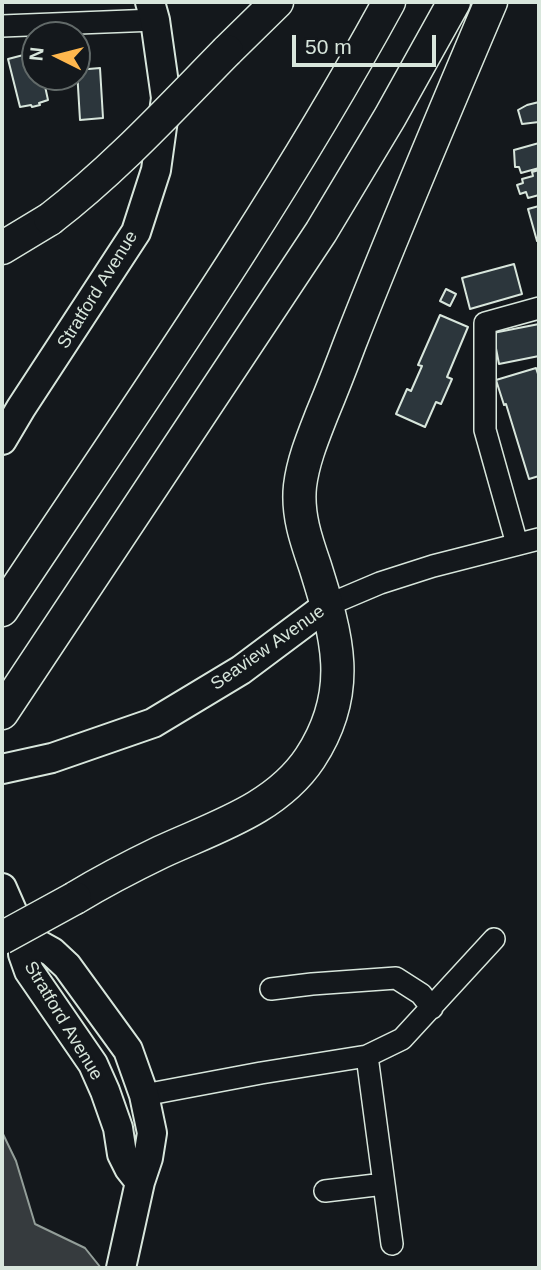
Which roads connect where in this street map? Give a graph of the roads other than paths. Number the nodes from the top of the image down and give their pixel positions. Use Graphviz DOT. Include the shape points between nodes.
graph roads {
  1 [pos="277,2"];
  2 [pos="389,2"];
  3 [pos="454,2"];
  4 [pos="491,2"];
  5 [pos="152,11"];
  6 [pos="2,26"];
  7 [pos="2,248"];
  8 [pos="539,308"];
  9 [pos="2,440"];
  10 [pos="539,538"];
  11 [pos="517,544"];
  12 [pos="328,606"];
  13 [pos="2,610"];
  14 [pos="2,713"];
  15 [pos="2,769"];
  16 [pos="2,888"];
  17 [pos="12,937"];
  18 [pos="494,939"];
  19 [pos="271,989"];
  20 [pos="432,1008"];
  21 [pos="367,1056"];
  22 [pos="144,1095"];
  23 [pos="140,1182"];
  24 [pos="384,1184"];
  25 [pos="325,1191"];
  26 [pos="392,1244"];
  27 [pos="123,1261"];
  1 -- 7 [label="highway, bridge" via="108,170 50,219"];
  2 -- 13 [label="highway" via="261,219"];
  3 -- 14 [label="highway" via="321,232"];
  4 -- 12 [label="highway" via="383,258 302,472 302,522"];
  5 -- 6 [label="street"];
  5 -- 9 [label="main road, Stratford Avenue" via="166,97 156,170 136,232"];
  8 -- 11 [label="street" via="485,323 485,430"];
  10 -- 11 [label="street, Seaview Avenue"];
  11 -- 12 [label="street, Seaview Avenue" via="393,579"];
  12 -- 15 [label="main road, Seaview Avenue" via="241,670 153,723 52,758"];
  12 -- 17 [label="highway, bridge" via="338,656 336,698 319,743 298,774 256,808 144,860"];
  16 -- 17 [label="main road, Stratford Avenue"];
  17 -- 22 [label="main road, Stratford Avenue" via="52,952 68,967 128,1051"];
  17 -- 23 [label="main road, Stratford Avenue" via="29,971 93,1064 118,1128 122,1154"];
  18 -- 20 [label="street"];
  19 -- 20 [label="street" via="396,978 421,994"];
  20 -- 21 [label="street" via="402,1040"];
  21 -- 22 [label="street"];
  21 -- 24 [label="street"];
  22 -- 23 [label="main road, Stratford Avenue" via="152,1133"];
  23 -- 27 [label="main road, Stratford Avenue"];
  24 -- 25 [label="street"];
  24 -- 26 [label="street"];
}
